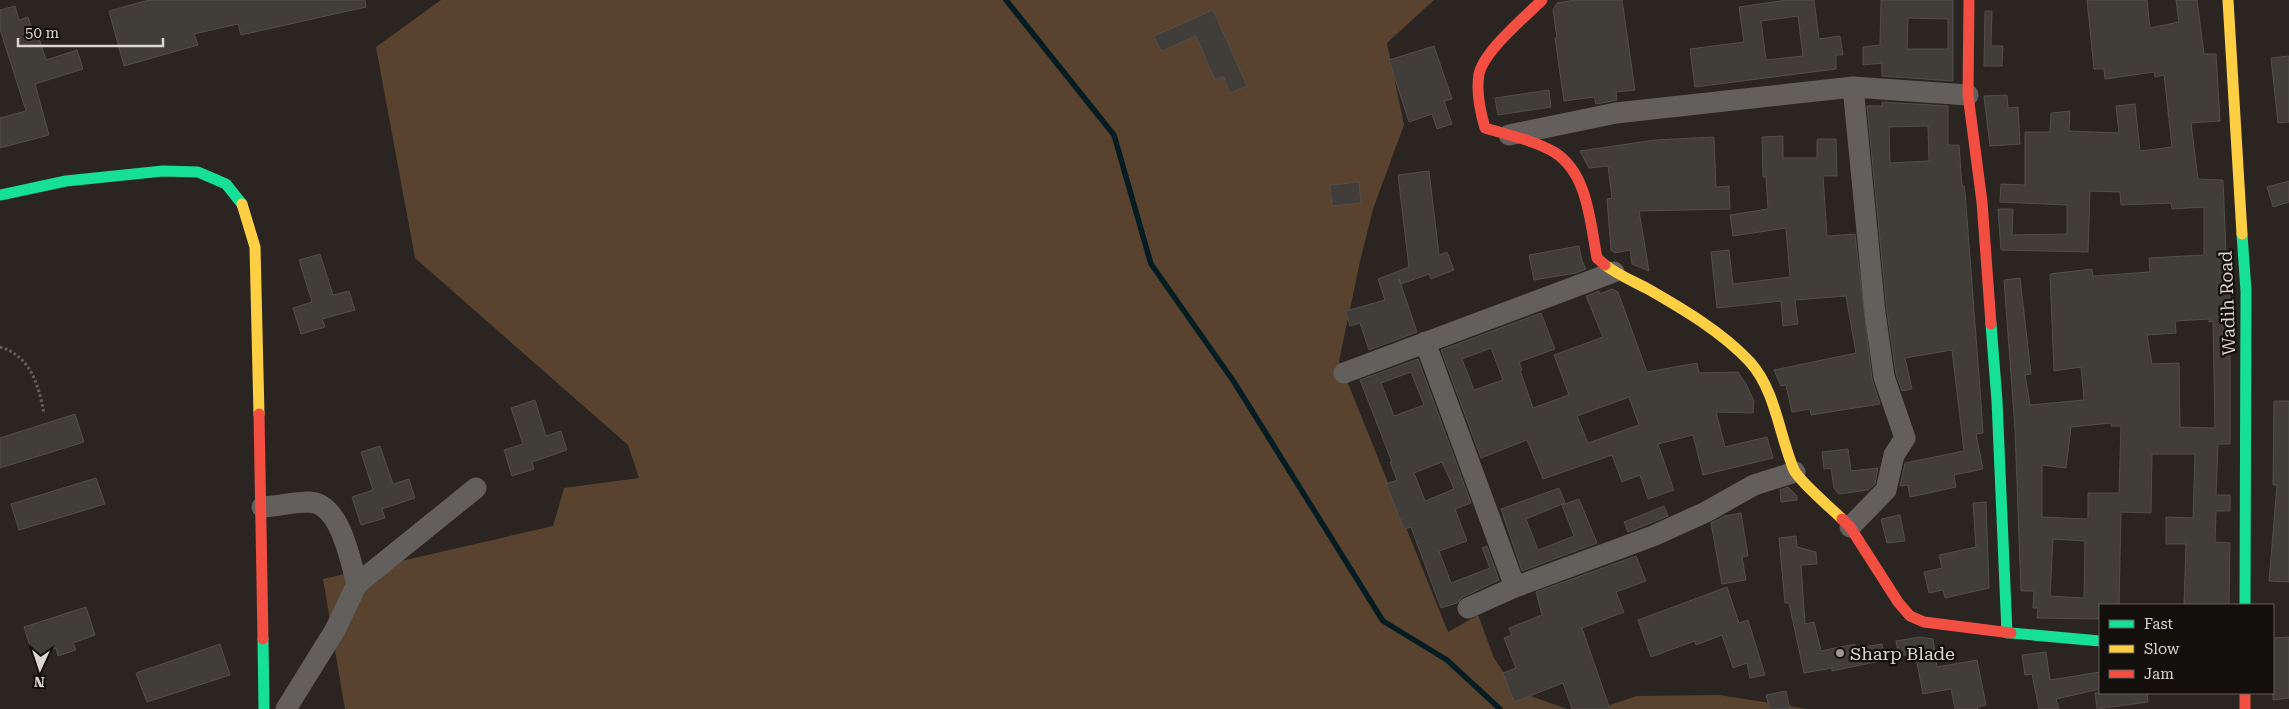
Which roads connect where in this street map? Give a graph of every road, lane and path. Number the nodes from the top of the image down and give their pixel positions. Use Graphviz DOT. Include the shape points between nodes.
graph roads {
  1 [pos="1542,0"];
  2 [pos="1969,0"];
  3 [pos="2228,0"];
  4 [pos="1853,87"];
  5 [pos="1968,96"];
  6 [pos="1508,135"];
  7 [pos="0,195"];
  8 [pos="1614,272"];
  9 [pos="1425,342"];
  10 [pos="0,348"];
  11 [pos="1344,373"];
  12 [pos="44,414"];
  13 [pos="1795,472"];
  14 [pos="476,488"];
  15 [pos="262,507"];
  16 [pos="1850,527"];
  17 [pos="357,584"];
  18 [pos="1515,587"];
  19 [pos="2245,604"];
  20 [pos="1468,608"];
  21 [pos="2006,633"];
  22 [pos="2099,641"];
  23 [pos="2245,694"];
  24 [pos="264,709"];
  25 [pos="286,709"];
  26 [pos="2245,709"];
  1 -- 6 [label="street" via="1487,56 1479,75 1481,119 1485,128"];
  2 -- 5 [label="street"];
  3 -- 19 [label="street, Wadih Road" via="2246,291"];
  4 -- 5 [label="street"];
  4 -- 6 [label="street" via="1616,113"];
  4 -- 16 [label="street" via="1884,377 1905,438 1894,455 1886,490"];
  5 -- 21 [label="street" via="1982,202 1997,401"];
  6 -- 8 [label="street" via="1554,152 1570,165 1586,198 1596,258"];
  7 -- 15 [label="street" via="66,181 163,171 198,172 226,184 242,205 255,247"];
  8 -- 9 [label="street"];
  8 -- 13 [label="street" via="1648,289 1722,336 1750,362 1772,403"];
  9 -- 11 [label="street"];
  9 -- 18 [label="street"];
  10 -- 12 [label="path" via="11,350 28,366 40,389"];
  13 -- 16 [label="street"];
  13 -- 18 [label="street" via="1754,485 1654,536"];
  14 -- 17 [label="street"];
  15 -- 17 [label="street" via="311,502 326,510 338,522"];
  15 -- 24 [label="street"];
  16 -- 21 [label="street" via="1910,616 1924,622"];
  17 -- 25 [label="street" via="336,630"];
  18 -- 20 [label="street"];
  21 -- 22 [label="street"];
  23 -- 26 [label="street"];
}
